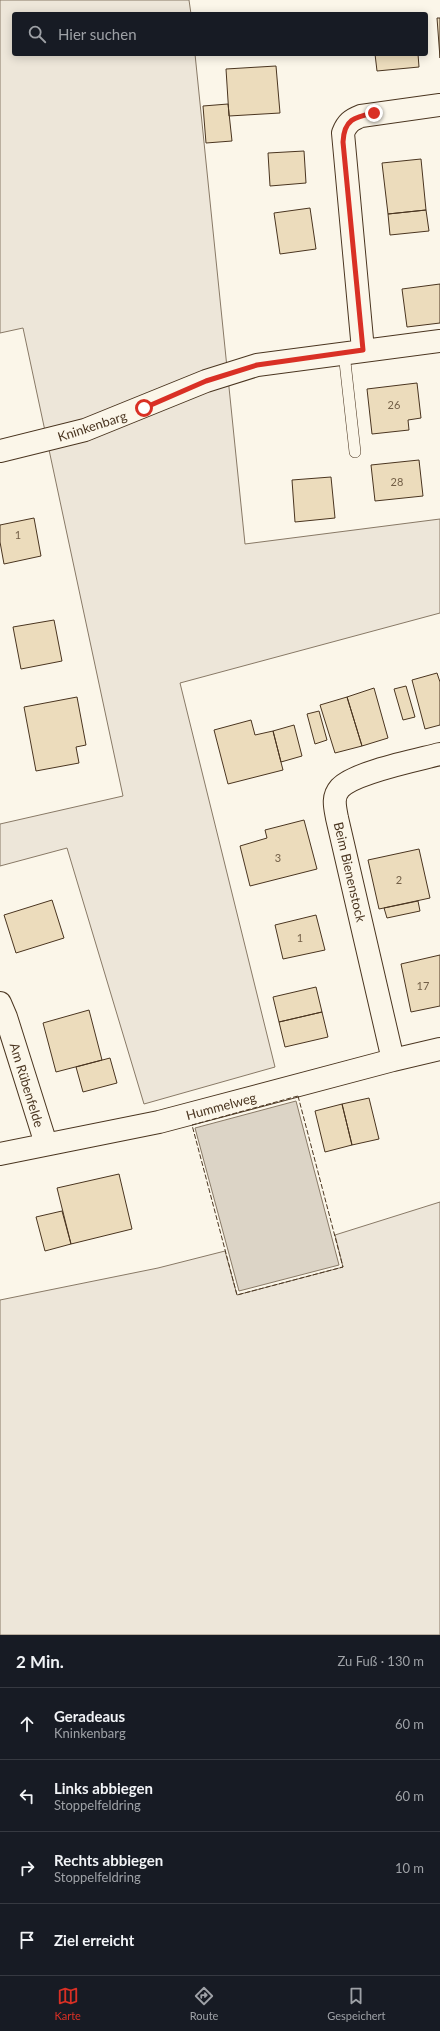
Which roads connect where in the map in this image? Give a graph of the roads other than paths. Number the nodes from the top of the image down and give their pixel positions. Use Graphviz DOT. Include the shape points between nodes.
graph roads {
  1 [pos="440,105"];
  2 [pos="440,340"];
  3 [pos="353,351"];
  4 [pos="0,451"];
  5 [pos="355,452"];
  6 [pos="440,754"];
  7 [pos="0,1003"];
  8 [pos="440,1049"];
  9 [pos="393,1060"];
  10 [pos="46,1144"];
  11 [pos="0,1154"];
  1 -- 3 [label="street" via="361,116 346,125 343,133"];
  2 -- 3 [label="street, Kninkenbarg"];
  3 -- 4 [label="street, Kninkenbarg" via="257,365 206,381 85,430"];
  3 -- 5 [label="lane"];
  6 -- 9 [label="street, Beim Bienenstock" via="350,781 340,788 334,798"];
  7 -- 10 [label="street, Am Rübenfelde"];
  8 -- 9 [label="street, Hummelweg"];
  9 -- 10 [label="street, Hummelweg" via="159,1122"];
  10 -- 11 [label="street, Hummelweg"];
}
